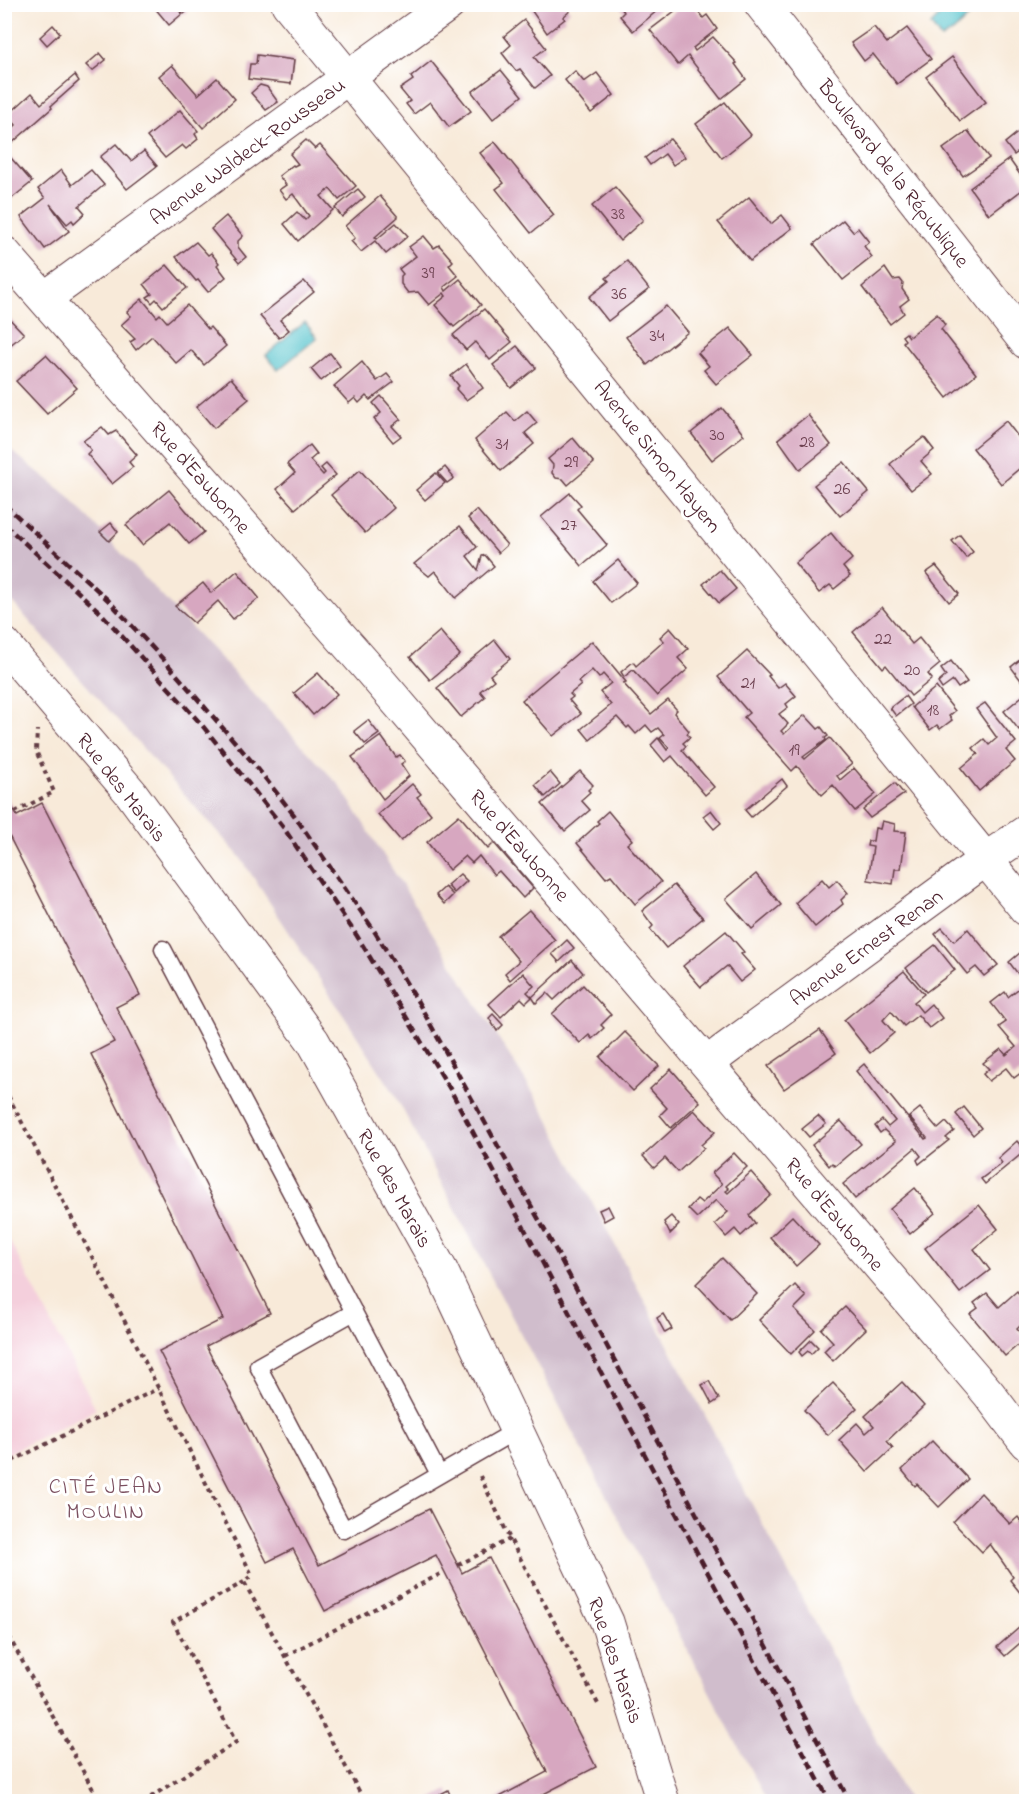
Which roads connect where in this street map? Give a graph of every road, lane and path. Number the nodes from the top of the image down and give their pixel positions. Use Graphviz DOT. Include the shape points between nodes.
graph roads {
  1 [pos="288,4"];
  2 [pos="449,4"];
  3 [pos="761,4"];
  4 [pos="348,78"];
  5 [pos="4,253"];
  6 [pos="45,298"];
  7 [pos="1026,342"];
  8 [pos="4,644"];
  9 [pos="38,684"];
  10 [pos="15,812"];
  11 [pos="1026,832"];
  12 [pos="986,859"];
  13 [pos="1026,909"];
  14 [pos="163,949"];
  15 [pos="708,1064"];
  16 [pos="4,1088"];
  17 [pos="354,1312"];
  18 [pos="159,1388"];
  19 [pos="517,1430"];
  20 [pos="1026,1443"];
  21 [pos="470,1457"];
  22 [pos="4,1465"];
  23 [pos="440,1474"];
  24 [pos="510,1539"];
  25 [pos="458,1564"];
  26 [pos="444,1572"];
  27 [pos="244,1582"];
  28 [pos="4,1628"];
  29 [pos="285,1656"];
  30 [pos="635,1715"];
  31 [pos="100,1802"];
  32 [pos="143,1802"];
  33 [pos="361,1802"];
  34 [pos="663,1802"];
  1 -- 4 [label="street, Avenue Simon Hayem"];
  2 -- 4 [label="street, Avenue Waldeck-Rousseau"];
  3 -- 7 [label="street, Boulevard de la République"];
  4 -- 6 [label="street, Avenue Waldeck-Rousseau"];
  4 -- 12 [label="street, Avenue Simon Hayem"];
  5 -- 6 [label="street, Rue d'Eaubonne"];
  6 -- 15 [label="street, Rue d'Eaubonne"];
  8 -- 9 [label="street, Rue des Marais"];
  9 -- 10 [label="path" via="36,751 54,792"];
  9 -- 19 [label="street, Rue des Marais" via="131,793 313,1041 441,1270"];
  11 -- 12 [label="street, Avenue Ernest Renan"];
  12 -- 13 [label="street, Avenue Simon Hayem"];
  12 -- 15 [label="street, Avenue Ernest Renan"];
  14 -- 17 [label="lane"];
  15 -- 20 [label="street, Rue d'Eaubonne" via="989,1394"];
  16 -- 18 [label="path"];
  17 -- 23 [label="lane"];
  17 -- 23 [label="lane" via="258,1366 344,1530"];
  18 -- 22 [label="path"];
  18 -- 27 [label="path" via="252,1575"];
  19 -- 21 [label="lane"];
  19 -- 30 [label="street, Rue des Marais" via="607,1622"];
  21 -- 23 [label="lane"];
  21 -- 24 [label="path"];
  24 -- 25 [label="path"];
  24 -- 30 [label="path" via="607,1720"];
  26 -- 29 [label="path"];
  27 -- 29 [label="path"];
  27 -- 32 [label="path" via="173,1622 236,1742"];
  28 -- 31 [label="path"];
  29 -- 33 [label="path" via="364,1800"];
  30 -- 34 [label="street, Rue des Marais"];
}
